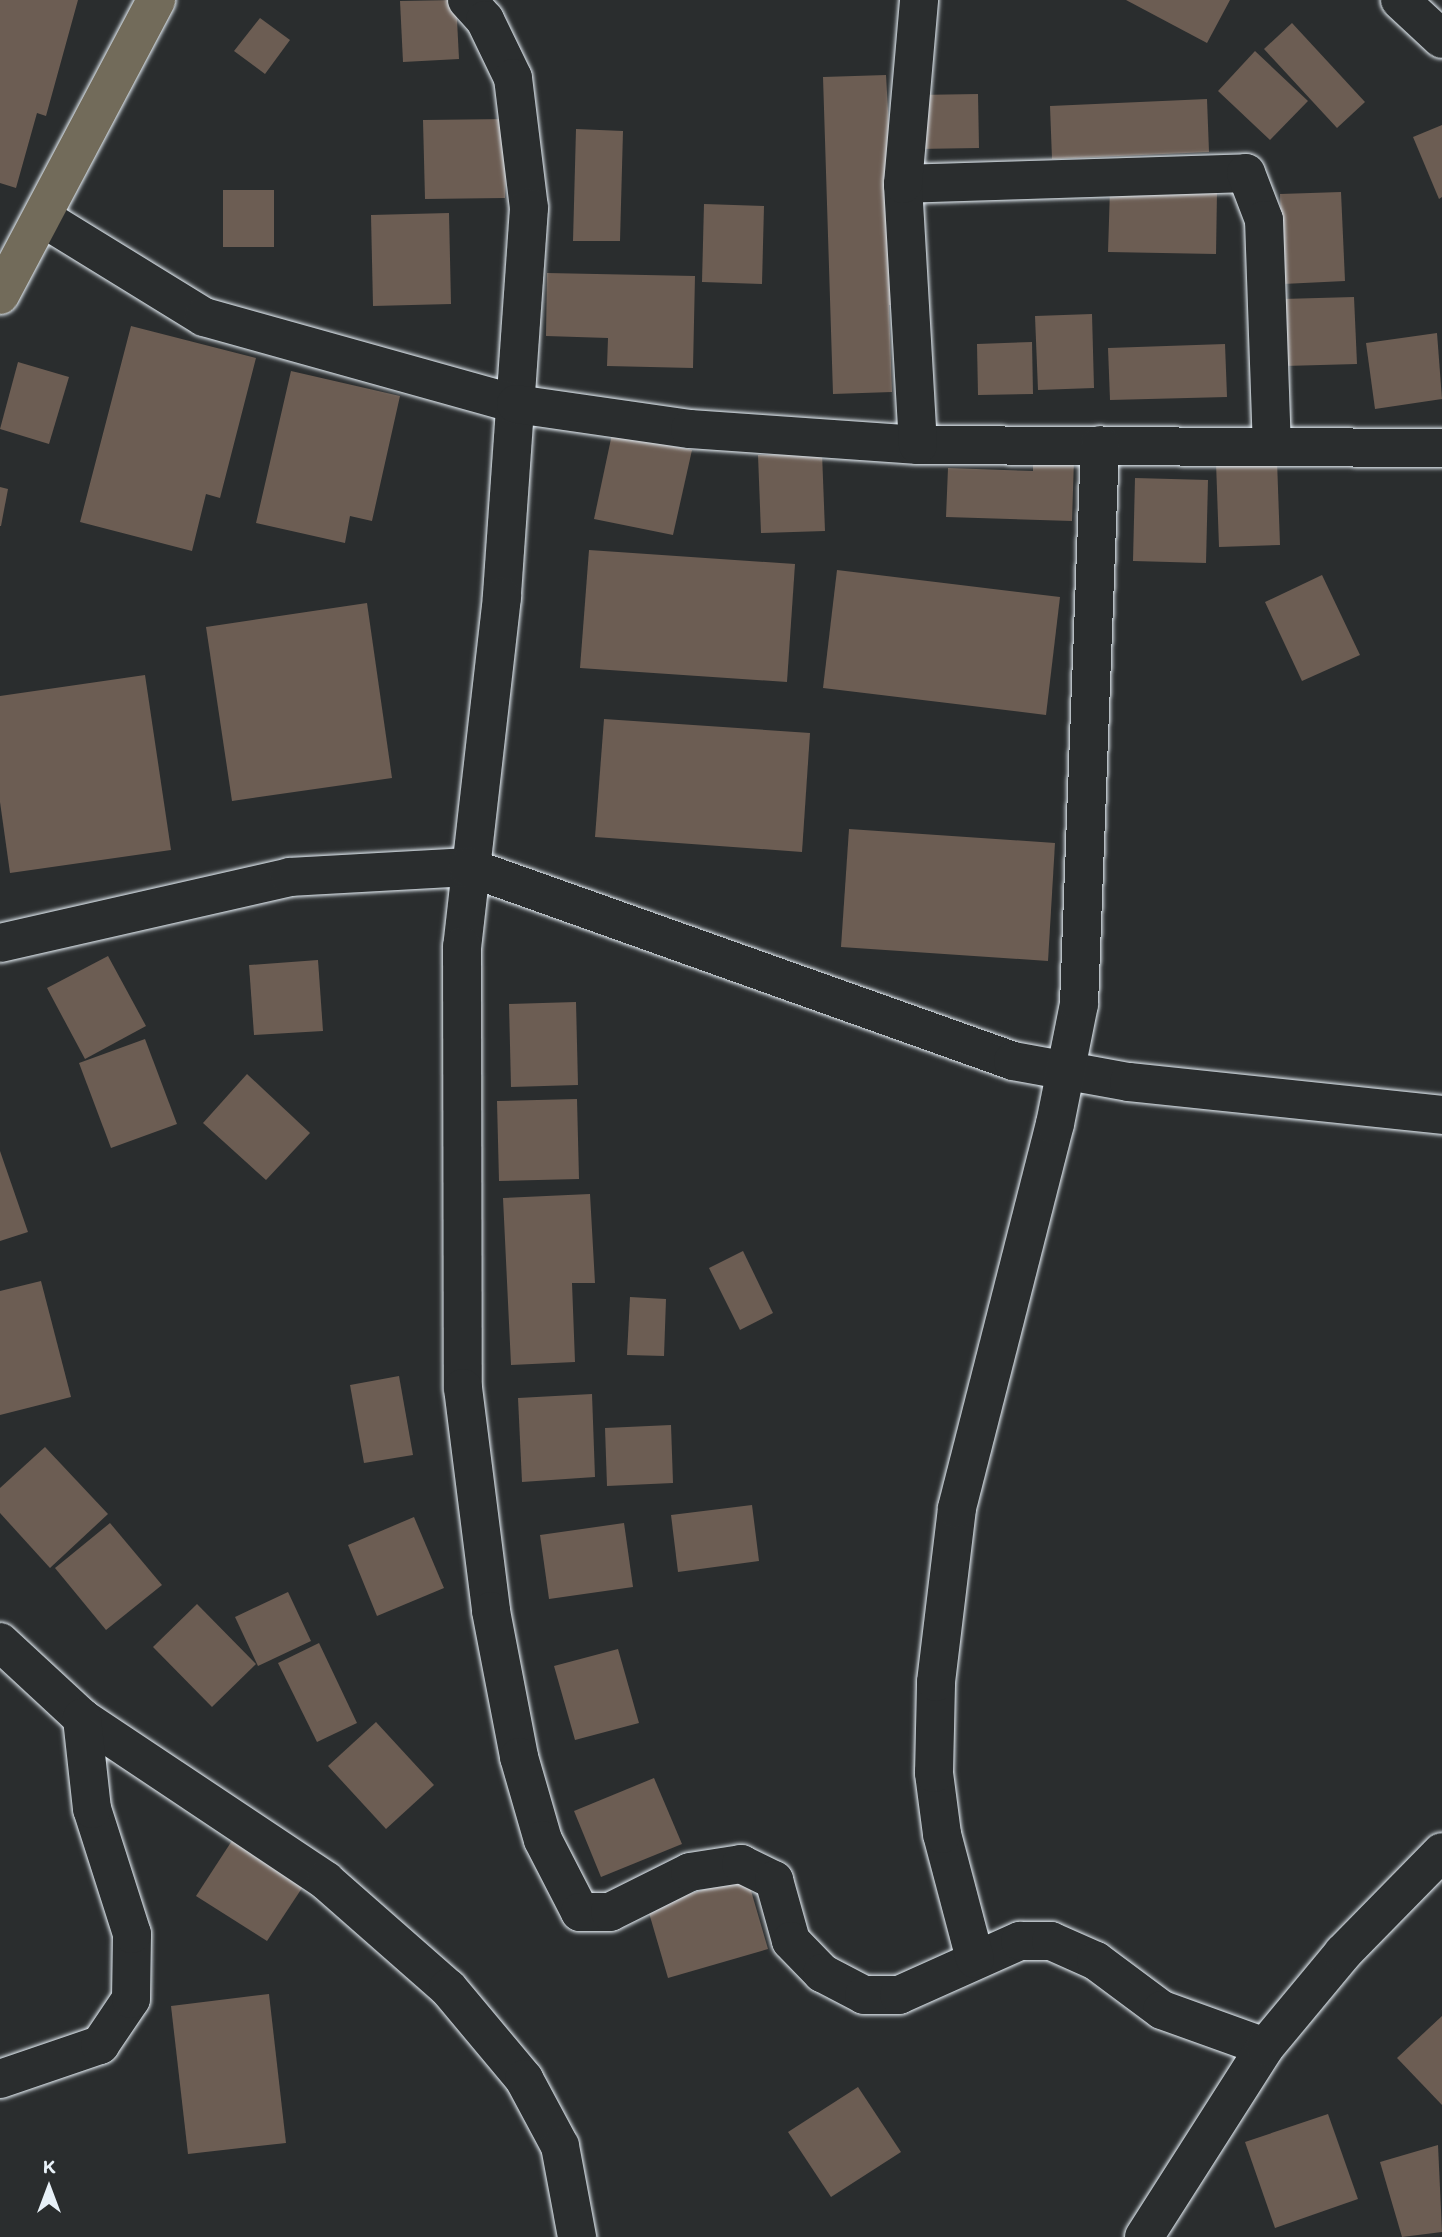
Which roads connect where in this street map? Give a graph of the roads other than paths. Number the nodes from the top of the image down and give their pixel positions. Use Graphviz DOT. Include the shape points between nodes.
graph roads {
  1 [pos="156,0"];
  2 [pos="467,0"];
  3 [pos="919,0"];
  4 [pos="1400,0"];
  5 [pos="1442,39"];
  6 [pos="902,184"];
  7 [pos="43,218"];
  8 [pos="0,295"];
  9 [pos="516,404"];
  10 [pos="918,445"];
  11 [pos="1100,445"];
  12 [pos="1272,446"];
  13 [pos="1442,448"];
  14 [pos="468,866"];
  15 [pos="0,943"];
  16 [pos="1066,1073"];
  17 [pos="1442,1115"];
  18 [pos="0,1642"];
  19 [pos="82,1718"];
  20 [pos="1442,1853"];
  21 [pos="975,1959"];
  22 [pos="1265,2047"];
  23 [pos="0,2079"];
  24 [pos="577,2237"];
  25 [pos="1144,2237"];
  1 -- 7 [label="main road"];
  2 -- 9 [label="street" via="485,20 513,78 529,208"];
  3 -- 6 [label="street"];
  4 -- 5 [label="street"];
  6 -- 10 [label="street"];
  6 -- 12 [label="street" via="1246,173 1264,220"];
  7 -- 8 [label="main road"];
  7 -- 9 [label="street" via="204,317"];
  9 -- 10 [label="street" via="690,429"];
  9 -- 14 [label="street" via="502,597"];
  10 -- 11 [label="street"];
  11 -- 12 [label="street"];
  11 -- 16 [label="street" via="1079,1004"];
  12 -- 13 [label="street"];
  14 -- 15 [label="street" via="290,877"];
  14 -- 16 [label="street" via="961,1047"];
  14 -- 21 [label="street" via="460,1293 472,1492 519,1757 566,1891 580,1912 610,1912 690,1872 741,1864 774,1880 791,1941 822,1973 864,1995 899,1995"];
  16 -- 17 [label="street"];
  16 -- 21 [label="street" via="975,1424 944,1592 934,1773 951,1872"];
  18 -- 19 [label="street"];
  19 -- 23 [label="street" via="92,1809 132,1934 131,1999 100,2045"];
  19 -- 24 [label="street" via="326,1881 448,1988 524,2079 560,2146"];
  20 -- 22 [label="street" via="1343,1953"];
  21 -- 22 [label="street" via="1020,1941 1051,1941 1096,1961 1162,2010"];
  22 -- 25 [label="street"];
}
